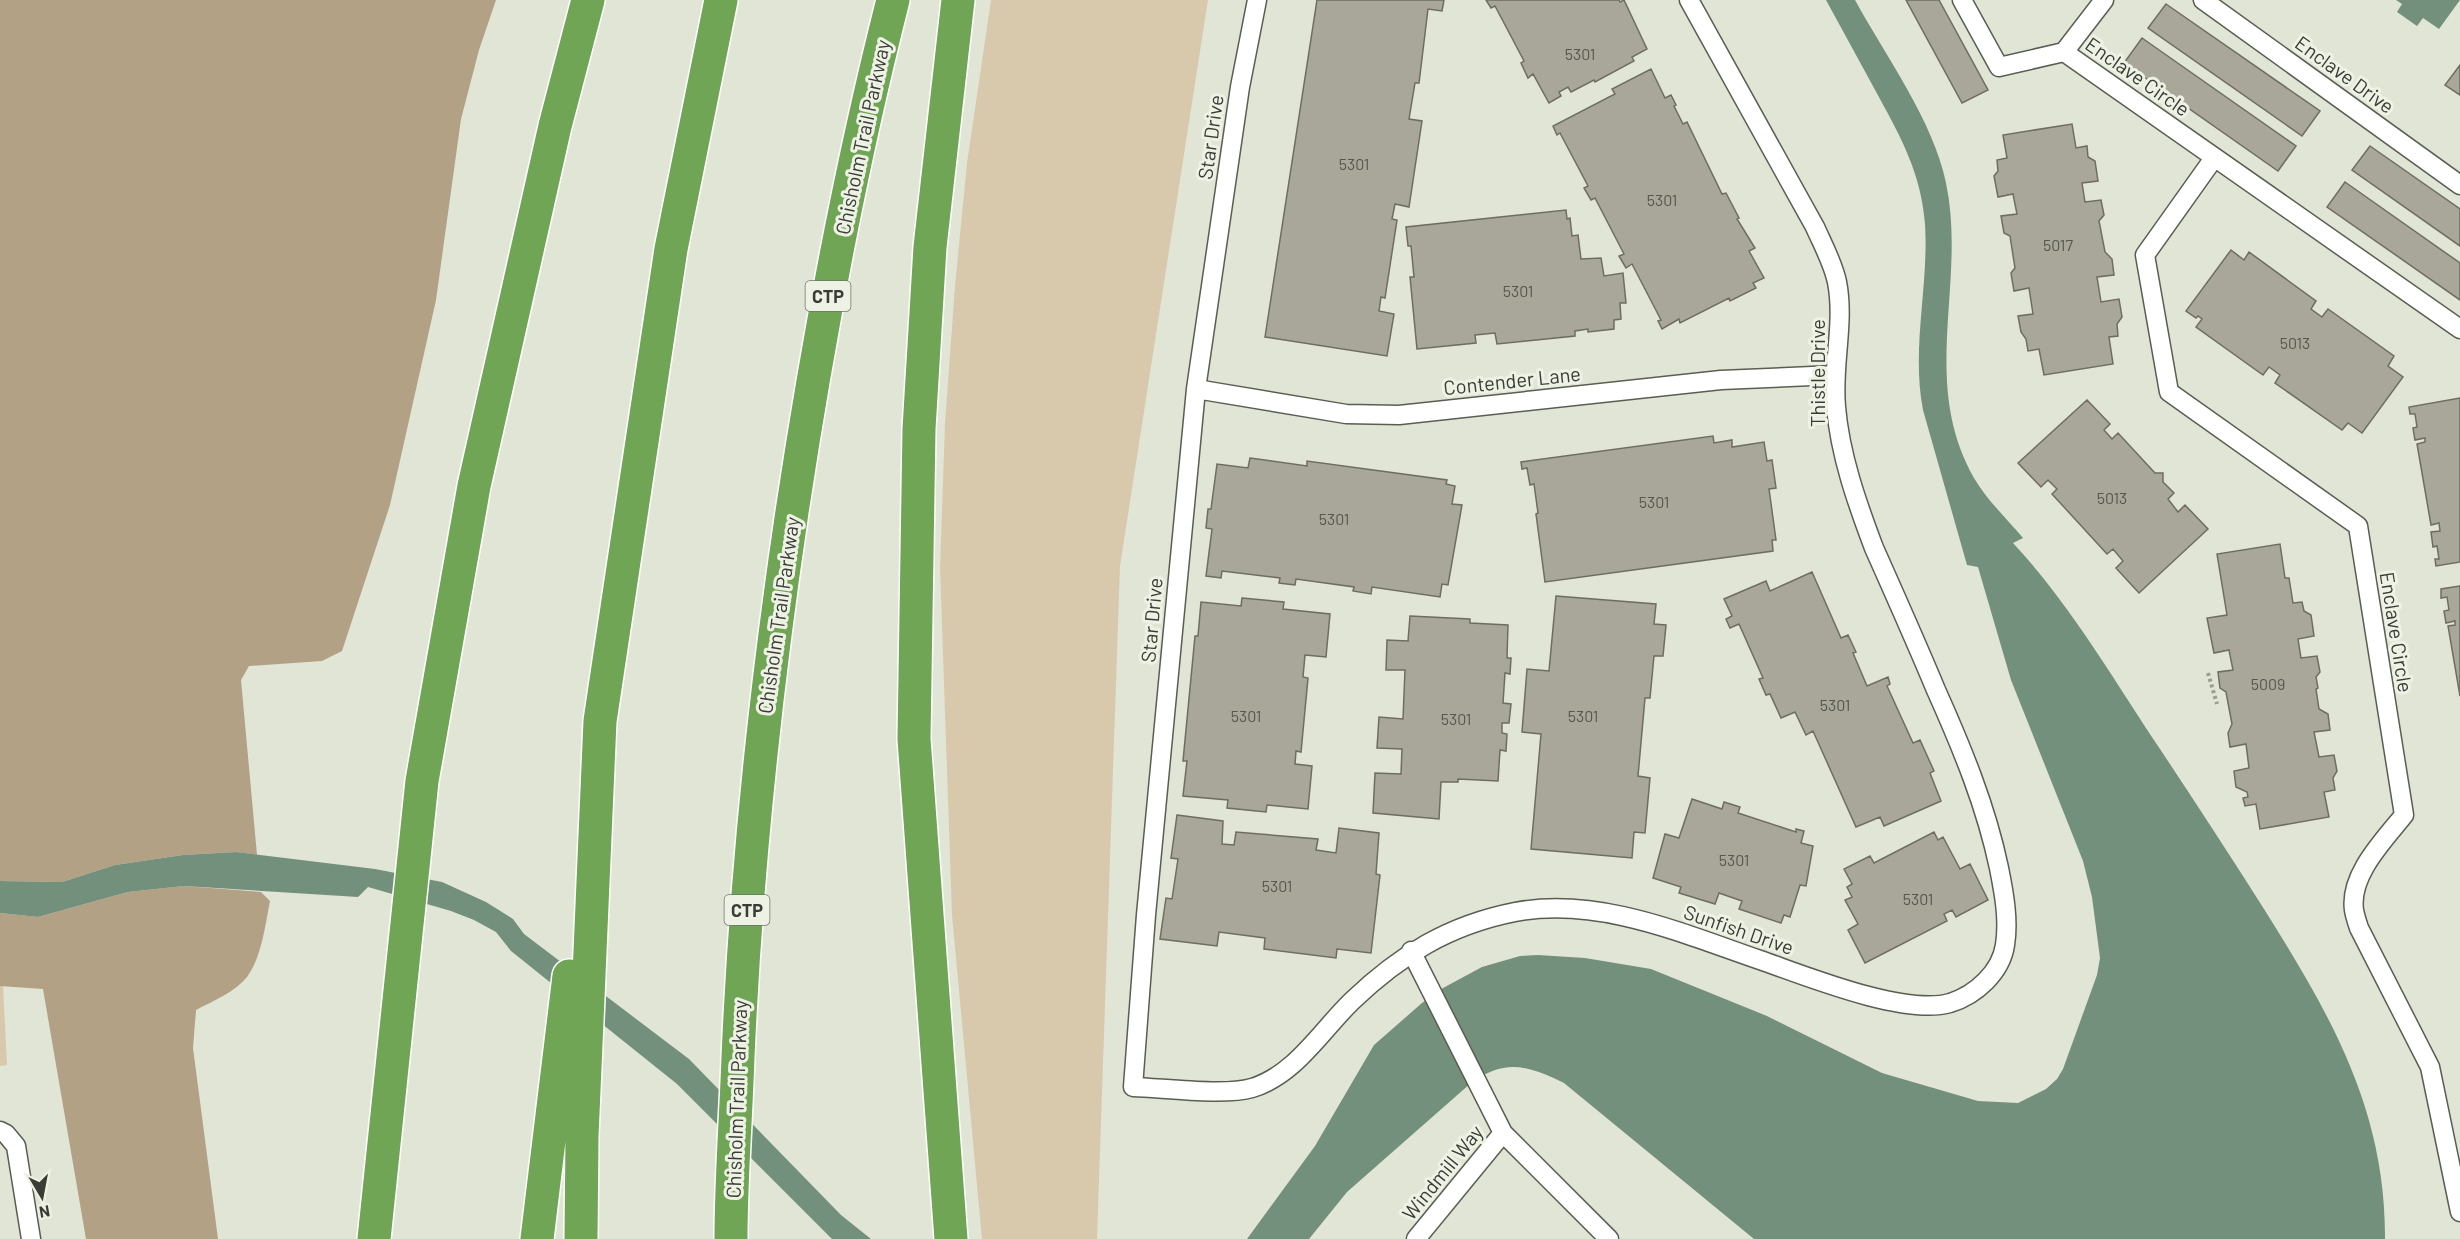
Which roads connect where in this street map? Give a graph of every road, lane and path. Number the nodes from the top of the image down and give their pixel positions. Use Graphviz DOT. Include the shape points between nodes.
graph roads {
  1 [pos="588,0"];
  2 [pos="721,0"];
  3 [pos="893,0"];
  4 [pos="958,0"];
  5 [pos="1257,0"];
  6 [pos="1689,0"];
  7 [pos="1962,0"];
  8 [pos="2104,0"];
  9 [pos="2203,0"];
  10 [pos="2064,52"];
  11 [pos="2214,158"];
  12 [pos="2460,185"];
  13 [pos="2460,329"];
  14 [pos="1835,375"];
  15 [pos="1196,389"];
  16 [pos="2208,673"];
  17 [pos="2217,704"];
  18 [pos="600,721"];
  19 [pos="1966,757"];
  20 [pos="1411,951"];
  21 [pos="1288,1067"];
  22 [pos="0,1131"];
  23 [pos="1503,1133"];
  24 [pos="2459,1204"];
  25 [pos="732,1235"];
  26 [pos="32,1239"];
  27 [pos="374,1239"];
  28 [pos="537,1239"];
  29 [pos="581,1239"];
  30 [pos="951,1239"];
  31 [pos="1416,1239"];
  32 [pos="1609,1239"];
  1 -- 27 [label="highway" via="555,126 474,486 422,781"];
  2 -- 18 [label="highway" via="671,249"];
  3 -- 25 [label="highway, Chisholm Trail Parkway / CTP" via="856,156 814,370 780,596 757,780 741,976"];
  4 -- 30 [label="highway" via="930,248 917,485 914,739"];
  5 -- 15 [label="lane, Star Drive" via="1240,87"];
  6 -- 14 [label="lane, Thistle Drive" via="1830,260 1838,302"];
  7 -- 10 [label="lane, Enclave Circle" via="1999,67"];
  8 -- 10 [label="lane"];
  9 -- 12 [label="lane, Enclave Drive"];
  10 -- 11 [label="lane, Enclave Circle"];
  11 -- 13 [label="lane, Enclave Circle"];
  11 -- 24 [label="lane, Enclave Circle" via="2145,255 2169,392 2358,526 2404,815 2362,872 2354,908 2359,928 2430,1067"];
  14 -- 15 [label="lane, Contender Lane" via="1720,380 1399,416 1346,414"];
  14 -- 19 [label="lane, Thistle Drive" via="1838,432 1862,516"];
  15 -- 21 [label="lane, Star Drive" via="1133,1087 1250,1089 1270,1081"];
  16 -- 17 [label="path"];
  18 -- 28 [label="highway"];
  18 -- 29 [label="highway"];
  19 -- 20 [label="lane, Sunfish Drive" via="1994,845 2006,921 2005,944 2001,961 1988,979 1949,1003 1926,1006 1857,994 1634,919 1553,908 1485,920 1447,932"];
  20 -- 21 [label="lane, Sunfish Drive" via="1350,1003"];
  20 -- 23 [label="lane"];
  22 -- 26 [label="lane" via="15,1146"];
  23 -- 31 [label="lane, Windmill Way"];
  23 -- 32 [label="lane"];
}
